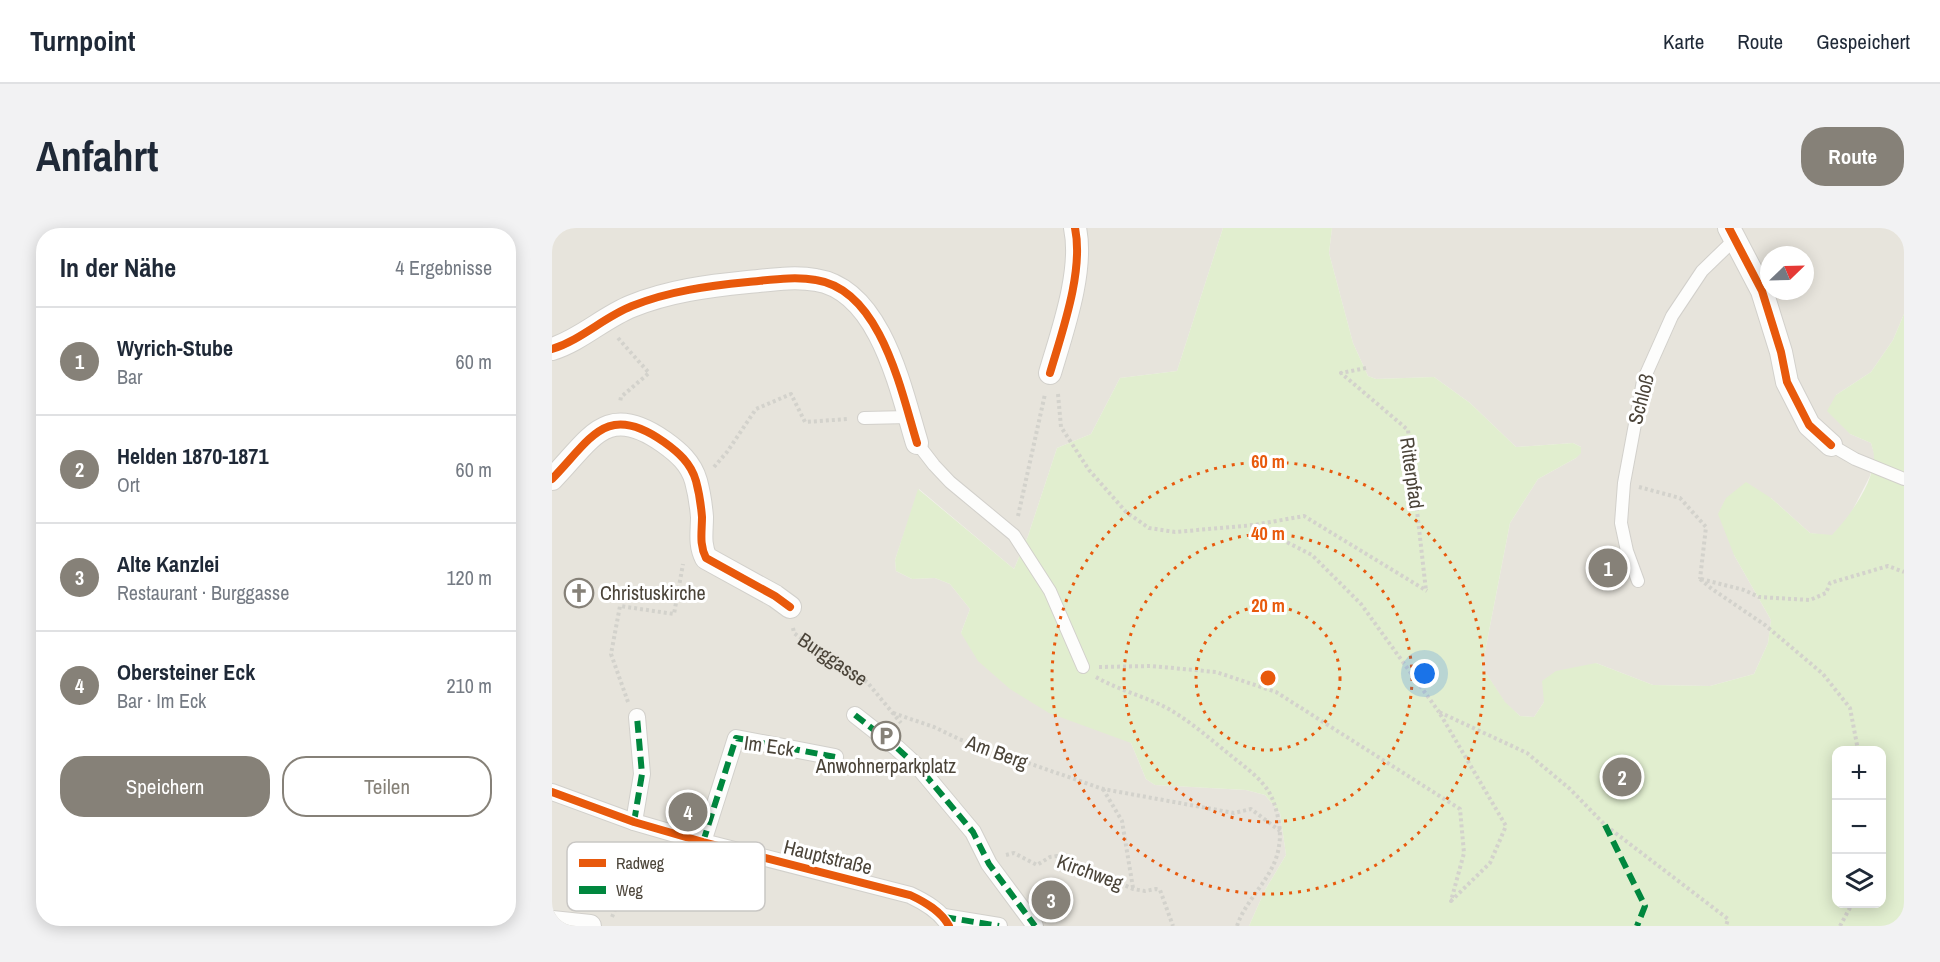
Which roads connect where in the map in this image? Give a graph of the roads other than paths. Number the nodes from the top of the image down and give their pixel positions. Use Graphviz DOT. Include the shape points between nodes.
graph roads {
  1 [pos="1076,228"];
  2 [pos="1737,232"];
  3 [pos="552,349"];
  4 [pos="1050,373"];
  5 [pos="909,417"];
  6 [pos="864,418"];
  7 [pos="917,443"];
  8 [pos="1831,445"];
  9 [pos="552,479"];
  10 [pos="1904,479"];
  11 [pos="1638,581"];
  12 [pos="790,607"];
  13 [pos="1083,667"];
  14 [pos="855,716"];
  15 [pos="638,717"];
  16 [pos="835,757"];
  17 [pos="552,792"];
  18 [pos="634,822"];
  19 [pos="703,842"];
  20 [pos="765,858"];
  21 [pos="947,921"];
  22 [pos="552,922"];
  23 [pos="590,926"];
  24 [pos="999,926"];
  25 [pos="1035,926"];
  1 -- 4 [label="street" via="1072,294"];
  2 -- 8 [label="street" via="1762,291 1787,382 1809,425"];
  2 -- 11 [label="lane, Schloß" via="1702,272 1672,316 1643,381 1624,483 1621,523"];
  3 -- 5 [label="street" via="603,320 660,296 779,279 818,280 837,287 869,316 894,368"];
  5 -- 6 [label="lane"];
  5 -- 7 [label="street"];
  7 -- 13 [label="lane" via="950,482 1014,535 1050,591"];
  8 -- 10 [label="lane"];
  9 -- 12 [label="street, Burggasse" via="604,427 615,423 634,425 683,458 695,478 706,558"];
  14 -- 25 [label="street, Burggasse" via="922,771 973,832 989,864"];
  15 -- 18 [label="street" via="642,774"];
  16 -- 19 [label="street, Im Eck" via="736,738"];
  17 -- 18 [label="street, Hauptstraße"];
  18 -- 19 [label="street, Hauptstraße"];
  20 -- 21 [label="street, Hauptstraße" via="910,895"];
  21 -- 24 [label="street"];
  22 -- 23 [label="street"];
}
